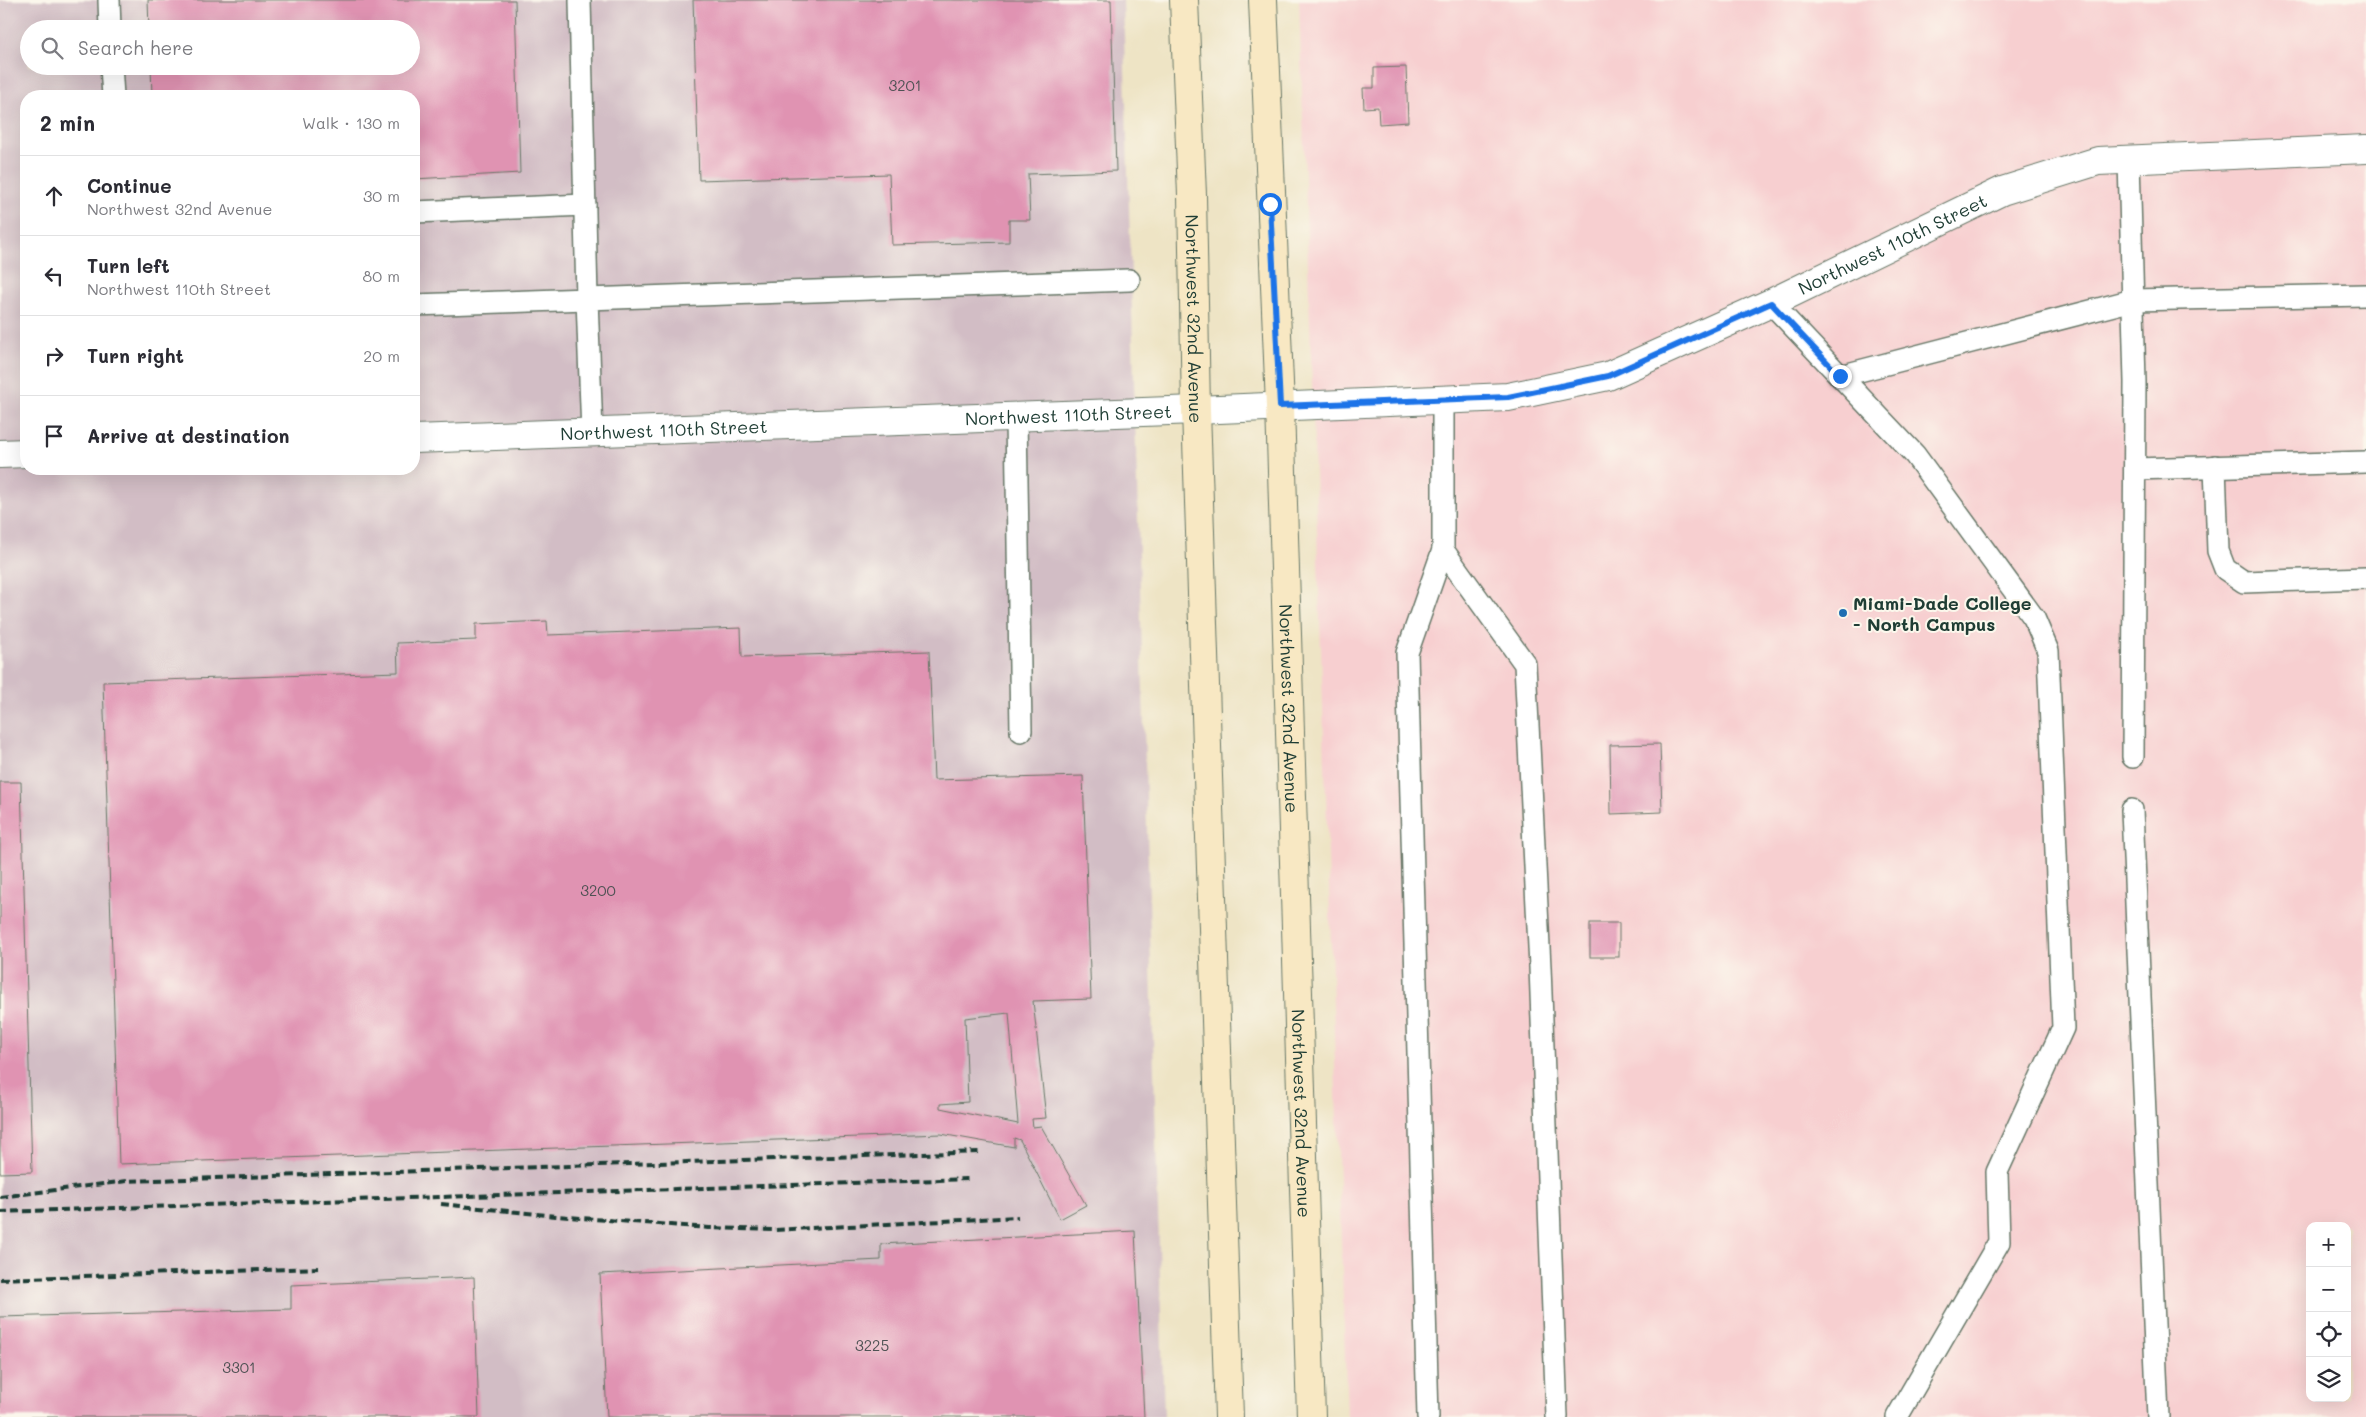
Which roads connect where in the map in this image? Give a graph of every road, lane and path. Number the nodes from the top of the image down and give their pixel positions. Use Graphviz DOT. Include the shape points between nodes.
graph roads {
  1 [pos="109,0"];
  2 [pos="580,0"];
  3 [pos="1184,0"];
  4 [pos="1263,0"];
  5 [pos="110,20"];
  6 [pos="112,75"];
  7 [pos="113,90"];
  8 [pos="2366,149"];
  9 [pos="2129,160"];
  10 [pos="584,205"];
  11 [pos="420,212"];
  12 [pos="1129,280"];
  13 [pos="2366,295"];
  14 [pos="587,299"];
  15 [pos="2133,300"];
  16 [pos="1771,303"];
  17 [pos="420,306"];
  18 [pos="1840,376"];
  19 [pos="1443,400"];
  20 [pos="1280,406"];
  21 [pos="1196,410"];
  22 [pos="1016,418"];
  23 [pos="592,433"];
  24 [pos="420,439"];
  25 [pos="20,453"];
  26 [pos="0,454"];
  27 [pos="2366,462"];
  28 [pos="2215,466"];
  29 [pos="2135,469"];
  30 [pos="1443,550"];
  31 [pos="2366,578"];
  32 [pos="1021,732"];
  33 [pos="2133,757"];
  34 [pos="2132,810"];
  35 [pos="1229,1417"];
  36 [pos="1311,1417"];
  37 [pos="1428,1417"];
  38 [pos="1557,1417"];
  39 [pos="1898,1417"];
  40 [pos="2158,1417"];
  1 -- 5 [label="lane"];
  2 -- 10 [label="lane"];
  3 -- 21 [label="main road, Northwest 32nd Avenue"];
  4 -- 20 [label="main road, Northwest 32nd Avenue"];
  6 -- 7 [label="lane"];
  8 -- 9 [label="street, Northwest 110th Street"];
  9 -- 15 [label="lane"];
  9 -- 16 [label="street, Northwest 110th Street" via="2098,161 2002,191"];
  10 -- 11 [label="lane"];
  10 -- 14 [label="lane"];
  12 -- 14 [label="lane"];
  13 -- 15 [label="lane"];
  14 -- 17 [label="lane"];
  14 -- 23 [label="lane"];
  15 -- 18 [label="lane"];
  15 -- 29 [label="lane"];
  16 -- 18 [label="lane"];
  16 -- 19 [label="street, Northwest 110th Street" via="1608,376 1508,397"];
  18 -- 39 [label="lane" via="1915,455 2034,618 2048,650 2063,1028 1997,1172 1999,1242"];
  19 -- 20 [label="street, Northwest 110th Street"];
  19 -- 30 [label="lane"];
  20 -- 21 [label="street, Northwest 110th Street"];
  20 -- 36 [label="main road, Northwest 32nd Avenue"];
  21 -- 22 [label="street, Northwest 110th Street"];
  21 -- 35 [label="main road, Northwest 32nd Avenue"];
  22 -- 23 [label="street, Northwest 110th Street"];
  22 -- 32 [label="lane"];
  23 -- 24 [label="street, Northwest 110th Street"];
  25 -- 26 [label="street"];
  27 -- 28 [label="lane"];
  28 -- 29 [label="lane"];
  28 -- 31 [label="lane" via="2218,551 2225,569 2244,582"];
  29 -- 33 [label="lane"];
  30 -- 37 [label="lane" via="1407,653"];
  30 -- 38 [label="lane" via="1524,664 1540,967"];
  34 -- 40 [label="lane"];
}
